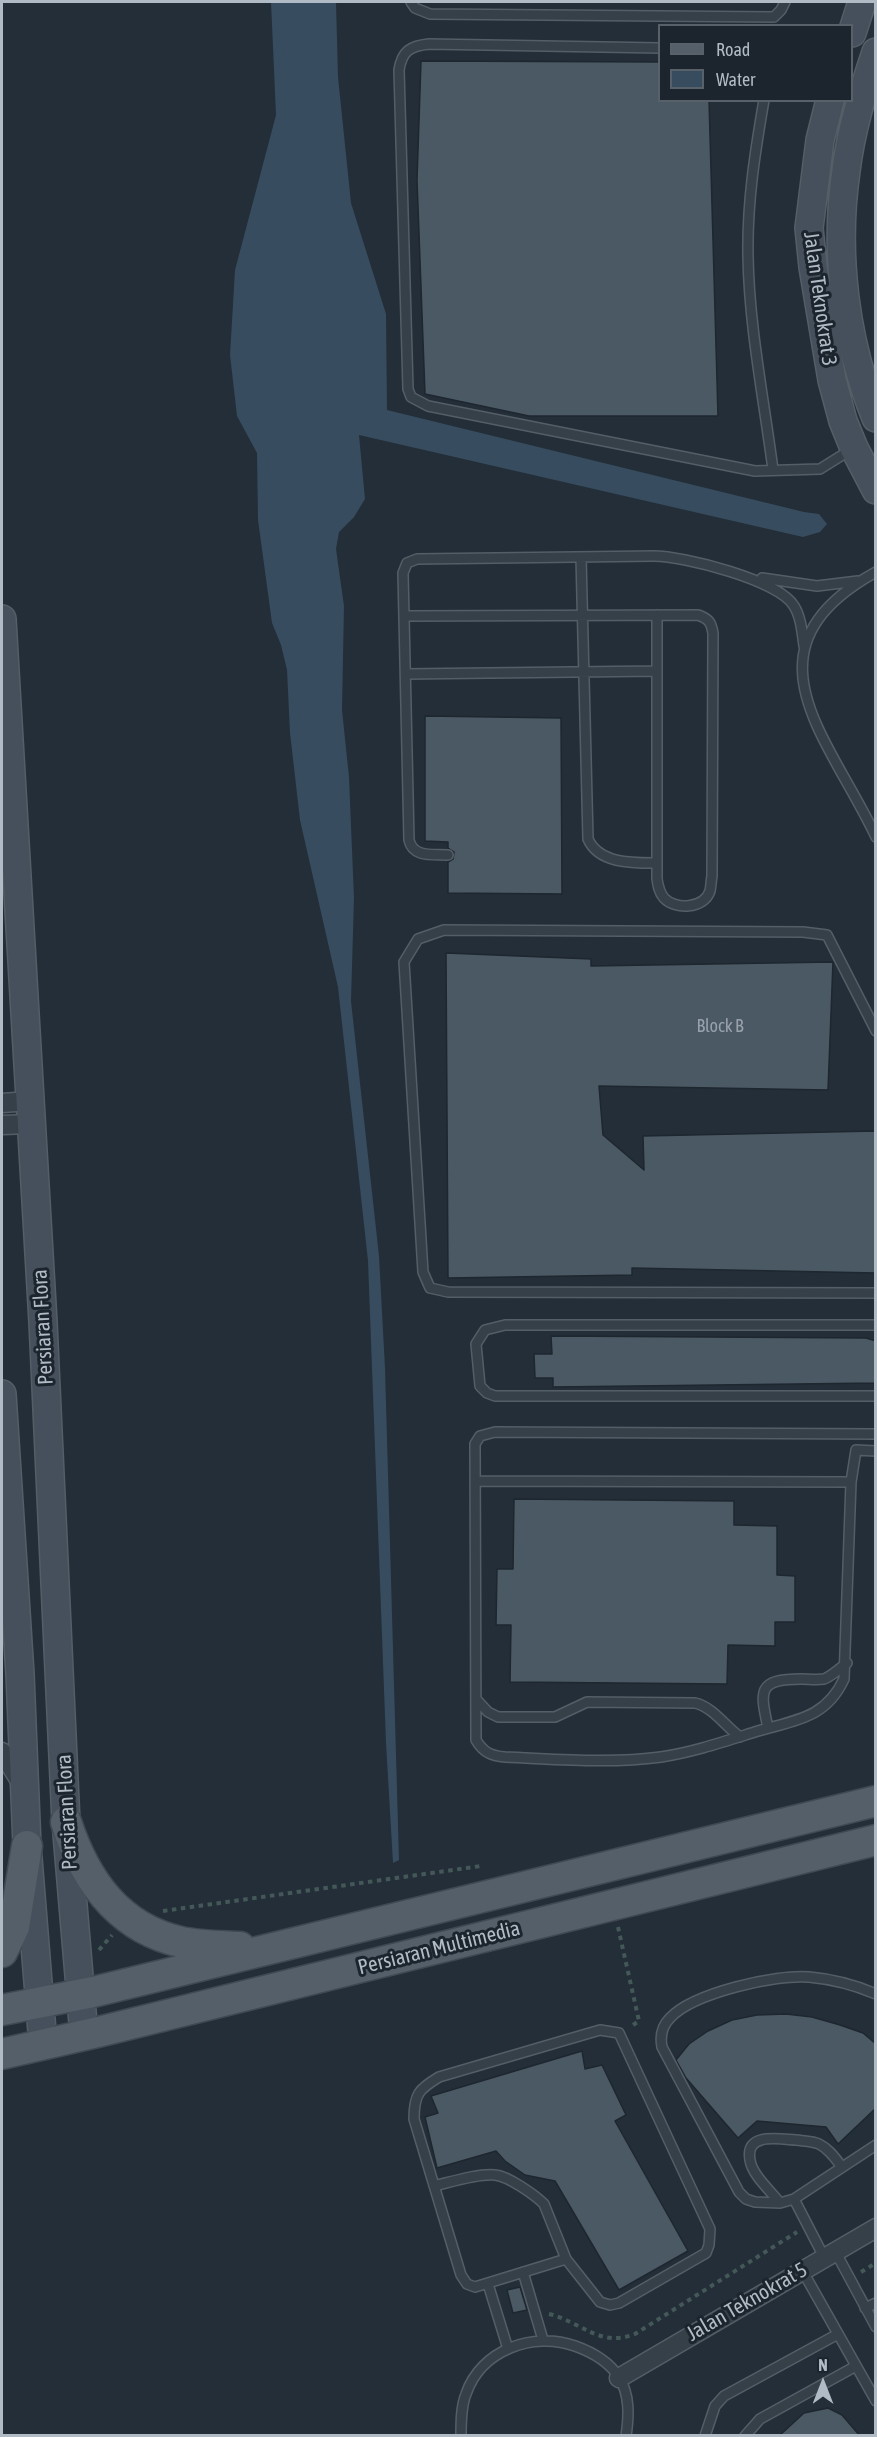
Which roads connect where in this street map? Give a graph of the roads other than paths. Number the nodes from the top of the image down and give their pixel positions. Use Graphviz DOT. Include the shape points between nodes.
graph roads {
  1 [pos="411,2"];
  2 [pos="785,2"];
  3 [pos="862,2"];
  4 [pos="853,30"];
  5 [pos="658,48"];
  6 [pos="876,52"];
  7 [pos="764,102"];
  8 [pos="829,102"];
  9 [pos="876,418"];
  10 [pos="854,448"];
  11 [pos="773,470"];
  12 [pos="876,490"];
  13 [pos="582,557"];
  14 [pos="876,572"];
  15 [pos="736,574"];
  16 [pos="861,580"];
  17 [pos="582,615"];
  18 [pos="657,615"];
  19 [pos="404,616"];
  20 [pos="2,619"];
  21 [pos="804,646"];
  22 [pos="657,671"];
  23 [pos="583,672"];
  24 [pos="406,674"];
  25 [pos="876,837"];
  26 [pos="448,855"];
  27 [pos="657,863"];
  28 [pos="875,1029"];
  29 [pos="2,1103"];
  30 [pos="30,1112"];
  31 [pos="2,1125"];
  32 [pos="876,1293"];
  33 [pos="876,1325"];
  34 [pos="2,1394"];
  35 [pos="876,1396"];
  36 [pos="856,1434"];
  37 [pos="876,1434"];
  38 [pos="856,1450"];
  39 [pos="876,1451"];
  40 [pos="475,1481"];
  41 [pos="851,1482"];
  42 [pos="14,1597"];
  43 [pos="2,1632"];
  44 [pos="847,1663"];
  45 [pos="476,1699"];
  46 [pos="768,1728"];
  47 [pos="740,1737"];
  48 [pos="2,1752"];
  49 [pos="876,1778"];
  50 [pos="24,1788"];
  51 [pos="863,1804"];
  52 [pos="66,1822"];
  53 [pos="876,1840"];
  54 [pos="27,1846"];
  55 [pos="821,1853"];
  56 [pos="876,1859"];
  57 [pos="275,1947"];
  58 [pos="2,1952"];
  59 [pos="80,1984"];
  60 [pos="876,1994"];
  61 [pos="39,2001"];
  62 [pos="2,2010"];
  63 [pos="84,2035"];
  64 [pos="43,2044"];
  65 [pos="2,2054"];
  66 [pos="876,2145"];
  67 [pos="842,2167"];
  68 [pos="434,2186"];
  69 [pos="794,2199"];
  70 [pos="780,2203"];
  71 [pos="876,2228"];
  72 [pos="829,2254"];
  73 [pos="566,2259"];
  74 [pos="802,2271"];
  75 [pos="523,2272"];
  76 [pos="488,2283"];
  77 [pos="876,2303"];
  78 [pos="864,2308"];
  79 [pos="876,2327"];
  80 [pos="838,2334"];
  81 [pos="543,2340"];
  82 [pos="508,2349"];
  83 [pos="856,2366"];
  84 [pos="620,2378"];
  85 [pos="876,2401"];
  86 [pos="461,2436"];
  87 [pos="626,2436"];
  88 [pos="705,2436"];
  89 [pos="745,2436"];
  1 -- 2 [label="lane" via="430,14 762,16 774,16"];
  3 -- 4 [label="main road"];
  5 -- 11 [label="lane" via="429,44 406,50 399,70 408,389 411,397 428,406 743,469"];
  6 -- 9 [label="main road, Jalan Teknokrat 3" via="852,134 842,218 842,254 854,348"];
  7 -- 11 [label="lane" via="753,159 748,255"];
  8 -- 10 [label="main road, Jalan Teknokrat 3" via="819,140 809,228 819,315 832,380"];
  10 -- 11 [label="lane" via="820,469"];
  10 -- 12 [label="main road, Jalan Teknokrat 3"];
  13 -- 15 [label="lane" via="668,556"];
  13 -- 17 [label="lane"];
  13 -- 19 [label="lane" via="417,559 407,563 403,573"];
  14 -- 16 [label="lane"];
  15 -- 16 [label="lane" via="817,586"];
  15 -- 21 [label="lane" via="756,580 794,604"];
  16 -- 21 [label="lane" via="836,597 823,612"];
  17 -- 18 [label="lane"];
  17 -- 19 [label="lane"];
  17 -- 23 [label="lane"];
  18 -- 22 [label="lane"];
  18 -- 27 [label="lane" via="698,615 712,624 710,892 695,904 673,905 659,889"];
  19 -- 24 [label="lane"];
  20 -- 30 [label="main road, Persiaran Flora"];
  21 -- 25 [label="lane" via="801,666 807,702"];
  22 -- 23 [label="lane"];
  22 -- 27 [label="lane"];
  23 -- 24 [label="lane"];
  23 -- 27 [label="lane" via="591,846 616,860"];
  24 -- 26 [label="lane" via="411,847 423,854"];
  28 -- 32 [label="lane" via="827,935 444,930 418,939 404,962 423,1272 430,1288 448,1292"];
  29 -- 30 [label="street"];
  30 -- 31 [label="street"];
  30 -- 52 [label="main road, Persiaran Flora"];
  33 -- 35 [label="lane" via="505,1325 485,1330 476,1344 480,1386 495,1396"];
  34 -- 42 [label="main road, Persiaran Flora"];
  36 -- 37 [label="lane"];
  36 -- 38 [label="lane"];
  36 -- 40 [label="lane" via="487,1433 475,1444"];
  38 -- 39 [label="lane"];
  38 -- 41 [label="lane"];
  40 -- 41 [label="lane"];
  40 -- 45 [label="lane"];
  41 -- 44 [label="lane"];
  42 -- 43 [label="street"];
  42 -- 50 [label="main road, Persiaran Flora"];
  44 -- 46 [label="lane" via="838,1692 818,1712"];
  44 -- 46 [label="lane" via="822,1679 778,1679 768,1685 762,1702"];
  45 -- 47 [label="lane" via="498,1717 555,1717 587,1702 695,1703 706,1706"];
  45 -- 47 [label="lane" via="476,1740 492,1756 605,1761 650,1758"];
  46 -- 47 [label="lane"];
  48 -- 50 [label="street"];
  49 -- 51 [label="main road"];
  50 -- 54 [label="main road, Persiaran Flora"];
  51 -- 57 [label="main road, Persiaran Multimedia"];
  52 -- 57 [label="main road" via="77,1854 108,1900 139,1913 153,1933 180,1942"];
  52 -- 59 [label="main road, Persiaran Flora"];
  53 -- 55 [label="main road, Persiaran Multimedia"];
  54 -- 58 [label="main road" via="14,1927"];
  54 -- 61 [label="main road, Persiaran Flora"];
  55 -- 56 [label="main road"];
  55 -- 63 [label="main road, Persiaran Multimedia"];
  57 -- 59 [label="main road, Persiaran Multimedia"];
  59 -- 61 [label="main road, Persiaran Multimedia"];
  59 -- 63 [label="main road, Persiaran Flora"];
  60 -- 70 [label="lane" via="846,1983 808,1977 778,1978 734,1986 696,2001 670,2017 664,2027 662,2047 739,2192 755,2202"];
  61 -- 62 [label="main road, Persiaran Multimedia"];
  61 -- 64 [label="main road, Persiaran Flora"];
  63 -- 64 [label="main road, Persiaran Multimedia"];
  64 -- 65 [label="main road, Persiaran Multimedia"];
  66 -- 67 [label="lane"];
  67 -- 69 [label="lane"];
  67 -- 70 [label="lane" via="817,2143 766,2138 758,2141 749,2159"];
  68 -- 73 [label="lane" via="492,2175 507,2179 544,2205"];
  68 -- 73 [label="lane" via="414,2119 422,2087 440,2077 600,2030 619,2033 710,2229 709,2246 706,2253 610,2305 600,2302"];
  68 -- 76 [label="lane" via="461,2275 475,2287"];
  69 -- 70 [label="lane"];
  69 -- 72 [label="lane"];
  71 -- 72 [label="street, Jalan Teknokrat 5"];
  72 -- 74 [label="street, Jalan Teknokrat 5"];
  72 -- 78 [label="lane"];
  73 -- 75 [label="lane"];
  74 -- 80 [label="lane"];
  74 -- 84 [label="street, Jalan Teknokrat 5"];
  75 -- 76 [label="lane"];
  75 -- 81 [label="lane"];
  76 -- 82 [label="lane"];
  77 -- 78 [label="lane"];
  78 -- 79 [label="lane"];
  80 -- 83 [label="lane"];
  80 -- 88 [label="lane" via="724,2396 715,2406"];
  81 -- 82 [label="lane"];
  81 -- 84 [label="lane" via="567,2343 598,2356"];
  82 -- 86 [label="lane" via="488,2361 475,2376 465,2395"];
  83 -- 85 [label="lane"];
  83 -- 89 [label="lane" via="760,2419"];
  84 -- 87 [label="lane" via="628,2405"];
}
